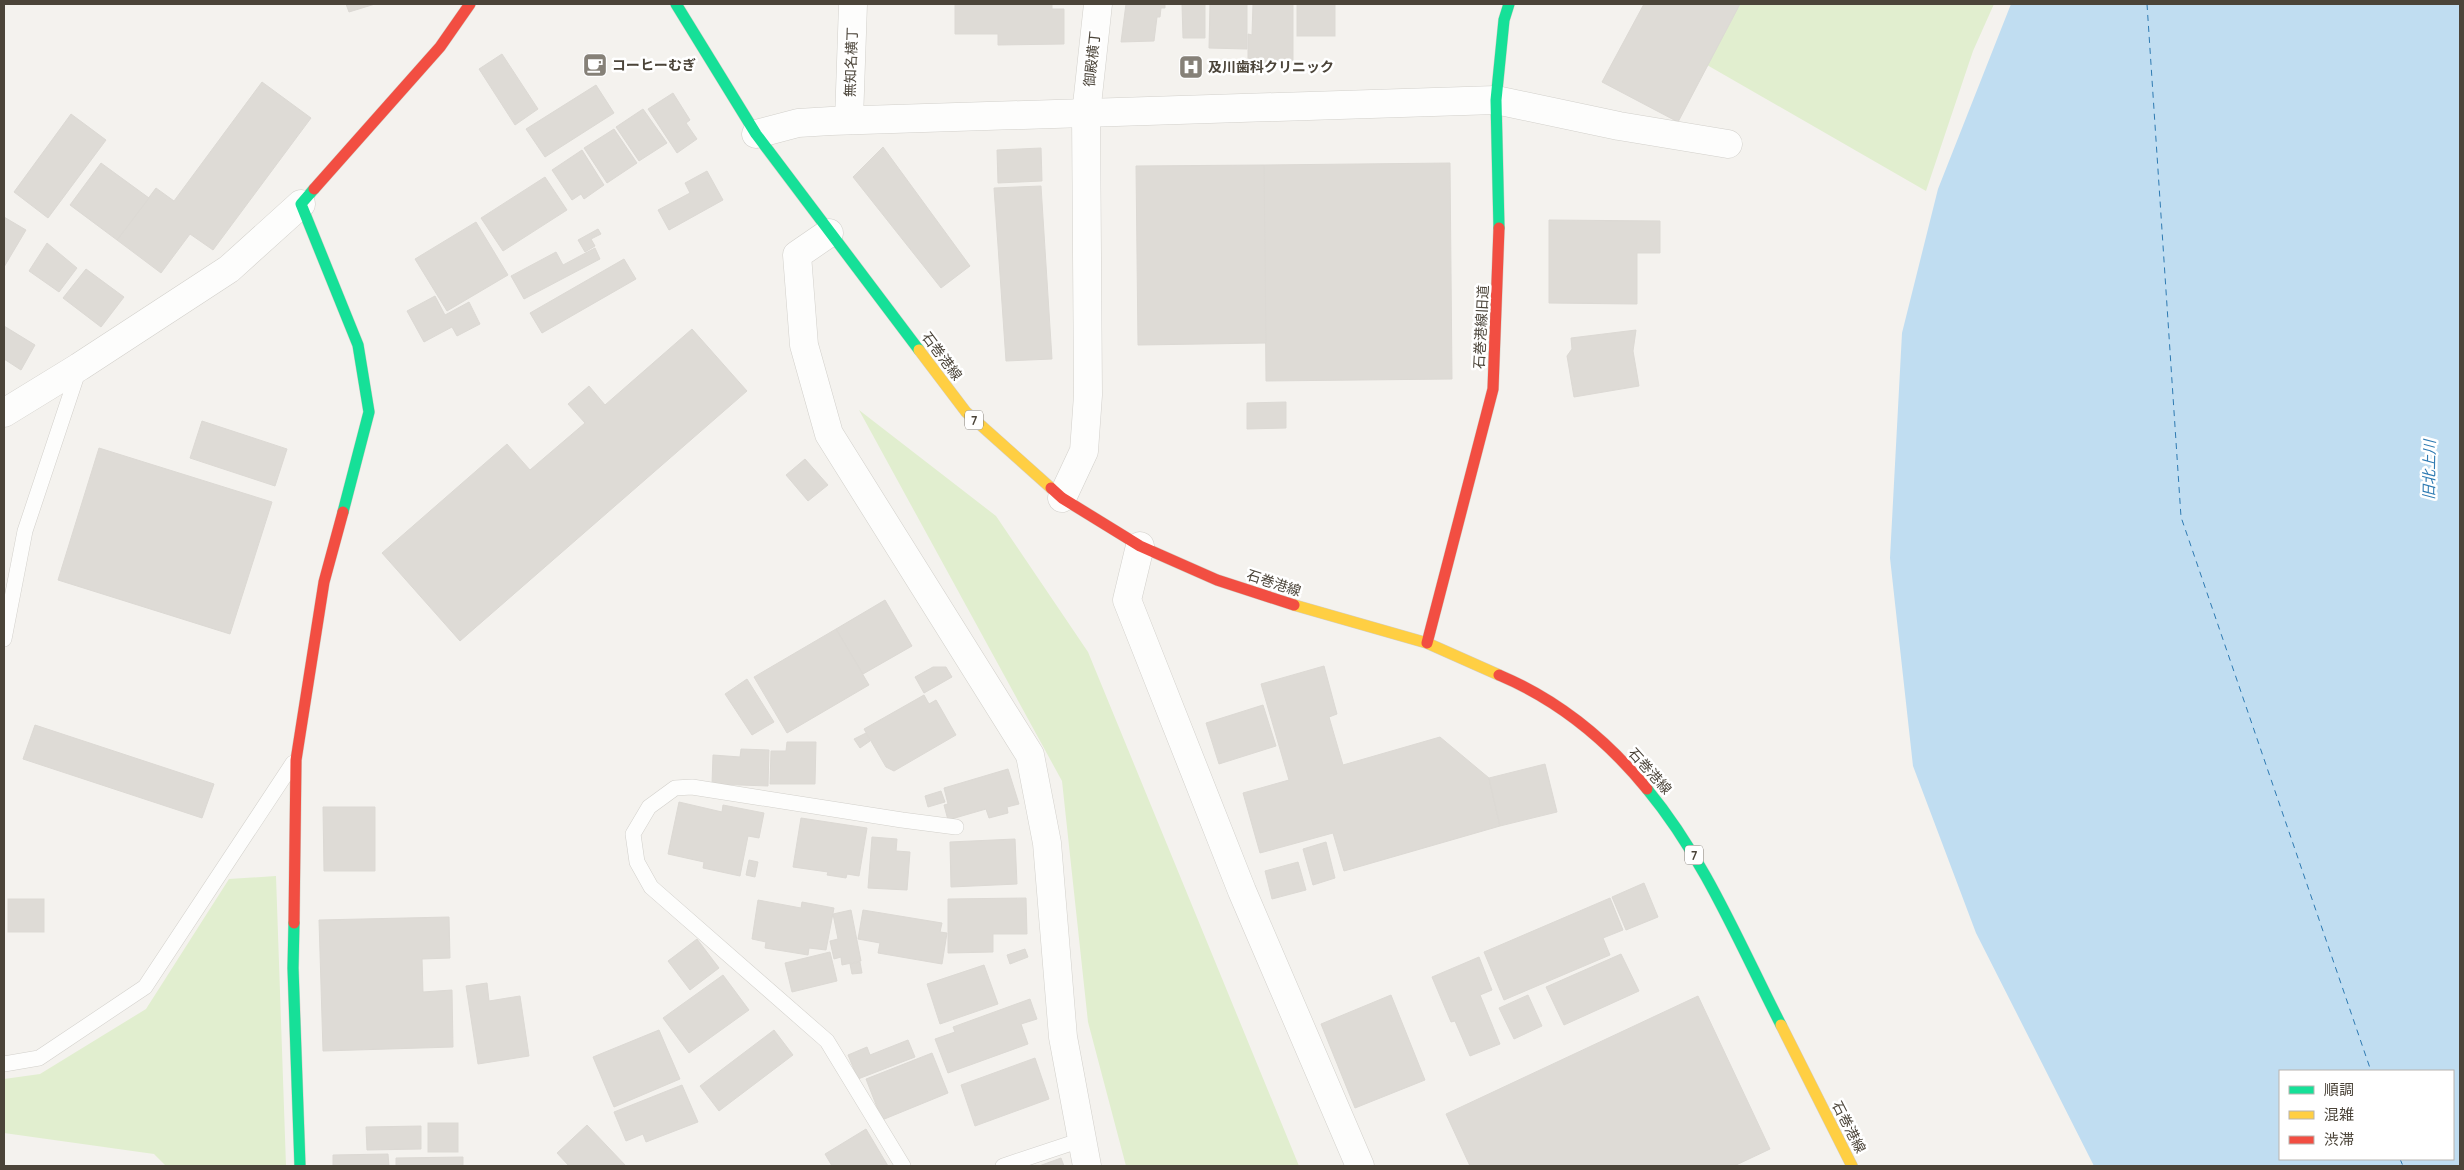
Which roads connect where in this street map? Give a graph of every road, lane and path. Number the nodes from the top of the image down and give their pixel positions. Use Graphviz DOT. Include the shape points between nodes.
graph roads {
  1 [pos="470,4"];
  2 [pos="676,4"];
  3 [pos="853,4"];
  4 [pos="1098,4"];
  5 [pos="1508,4"];
  6 [pos="1496,100"];
  7 [pos="1086,114"];
  8 [pos="849,120"];
  9 [pos="756,134"];
  10 [pos="1728,144"];
  11 [pos="301,204"];
  12 [pos="829,233"];
  13 [pos="79,367"];
  14 [pos="4,413"];
  15 [pos="1062,498"];
  16 [pos="1140,546"];
  17 [pos="4,640"];
  18 [pos="1427,643"];
  19 [pos="296,760"];
  20 [pos="956,827"];
  21 [pos="4,1064"];
  22 [pos="1081,1140"];
  23 [pos="300,1166"];
  24 [pos="903,1166"];
  25 [pos="1003,1166"];
  26 [pos="1087,1166"];
  27 [pos="1360,1166"];
  28 [pos="1852,1166"];
  1 -- 11 [label="street" via="440,47"];
  2 -- 9 [label="street, 石巻港線 / 7"];
  3 -- 8 [label="street, 無知名横丁"];
  4 -- 7 [label="street, 御殿横丁"];
  5 -- 6 [label="street, 石巻港線旧道"];
  6 -- 7 [label="street"];
  6 -- 10 [label="street" via="1619,126"];
  6 -- 18 [label="street, 石巻港線旧道" via="1499,250 1493,388"];
  7 -- 8 [label="street"];
  7 -- 15 [label="street, 御殿横丁" via="1088,395 1084,451"];
  8 -- 9 [label="street" via="798,123"];
  9 -- 12 [label="street, 石巻港線 / 7"];
  11 -- 13 [label="street" via="229,269"];
  11 -- 19 [label="street" via="358,345 369,412 324,582"];
  12 -- 15 [label="street, 石巻港線 / 7" via="966,412"];
  12 -- 22 [label="street" via="797,255 804,345 829,434 1030,755 1047,843 1062,1037"];
  13 -- 14 [label="street"];
  13 -- 17 [label="lane" via="25,531"];
  15 -- 16 [label="street, 石巻港線 / 7"];
  16 -- 18 [label="street, 石巻港線 / 7" via="1217,580"];
  16 -- 27 [label="street" via="1127,600 1242,891"];
  18 -- 28 [label="street, 石巻港線 / 7" via="1530,688 1588,727 1666,812 1701,867"];
  19 -- 21 [label="lane" via="145,987 39,1058"];
  19 -- 23 [label="street" via="293,968"];
  20 -- 24 [label="lane" via="692,787 675,788 649,807 633,834 637,862 651,887 827,1041"];
  22 -- 25 [label="lane"];
  22 -- 26 [label="street"];
}
